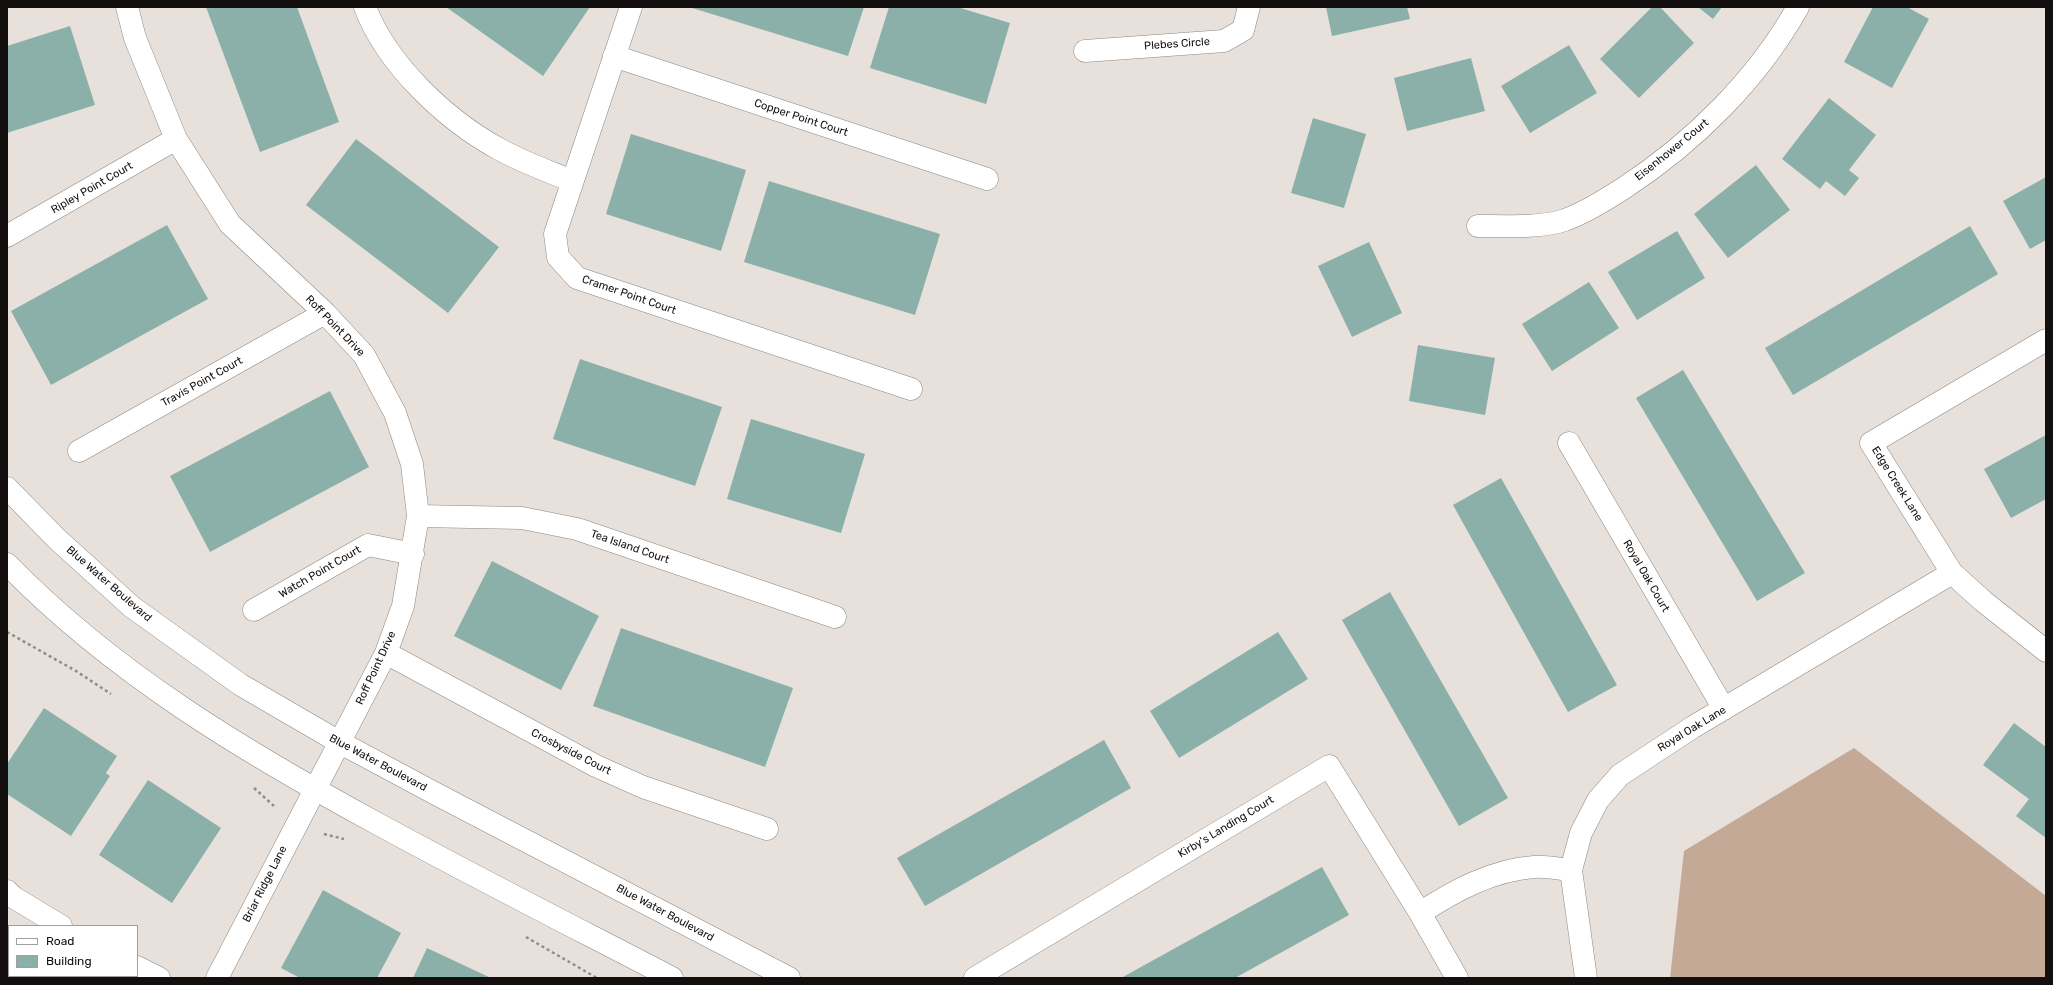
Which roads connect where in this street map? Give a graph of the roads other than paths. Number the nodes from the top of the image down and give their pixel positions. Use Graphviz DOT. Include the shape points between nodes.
graph roads {
  1 [pos="128,7"];
  2 [pos="365,7"];
  3 [pos="631,7"];
  4 [pos="1249,7"];
  5 [pos="1798,7"];
  6 [pos="1085,52"];
  7 [pos="614,56"];
  8 [pos="176,139"];
  9 [pos="987,179"];
  10 [pos="572,181"];
  11 [pos="1478,226"];
  12 [pos="7,236"];
  13 [pos="325,313"];
  14 [pos="2046,340"];
  15 [pos="911,389"];
  16 [pos="1569,443"];
  17 [pos="79,451"];
  18 [pos="7,488"];
  19 [pos="418,516"];
  20 [pos="413,554"];
  21 [pos="7,564"];
  22 [pos="1952,573"];
  23 [pos="254,610"];
  24 [pos="835,617"];
  25 [pos="2046,651"];
  26 [pos="386,653"];
  27 [pos="1724,709"];
  28 [pos="339,742"];
  29 [pos="315,790"];
  30 [pos="767,829"];
  31 [pos="1571,870"];
  32 [pos="7,891"];
  33 [pos="1420,913"];
  34 [pos="60,925"];
  35 [pos="138,968"];
  36 [pos="158,978"];
  37 [pos="217,978"];
  38 [pos="672,978"];
  39 [pos="789,978"];
  40 [pos="975,978"];
  41 [pos="1457,978"];
  42 [pos="1586,978"];
  1 -- 8 [label="street, Roff Point Drive" via="135,38"];
  2 -- 10 [label="street" via="372,24 399,66 448,114 499,149"];
  3 -- 7 [label="street, Cramer Point Court"];
  4 -- 6 [label="street, Plebes Circle" via="1242,30 1224,41"];
  5 -- 11 [label="street, Eisenhower Court" via="1765,58 1731,98 1696,133 1650,171 1600,203 1564,220 1522,226"];
  7 -- 9 [label="street, Copper Point Court"];
  7 -- 10 [label="street, Cramer Point Court"];
  8 -- 12 [label="street, Ripley Point Court"];
  8 -- 13 [label="street, Roff Point Drive" via="230,224"];
  10 -- 15 [label="street, Cramer Point Court" via="555,234 558,257 577,278"];
  13 -- 17 [label="street, Travis Point Court"];
  13 -- 19 [label="street, Roff Point Drive" via="364,355 395,413 412,464"];
  14 -- 22 [label="street, Edge Creek Lane" via="1871,443"];
  16 -- 27 [label="street, Royal Oak Court"];
  18 -- 28 [label="street, Blue Water Boulevard" via="57,539 132,607 241,685"];
  19 -- 20 [label="street, Roff Point Drive"];
  19 -- 24 [label="street, Tea Island Court" via="522,518 577,529"];
  20 -- 23 [label="street, Watch Point Court" via="368,545"];
  20 -- 26 [label="street, Roff Point Drive" via="403,606"];
  21 -- 29 [label="street" via="24,582 112,658 222,735"];
  22 -- 25 [label="street, Edge Creek Lane"];
  22 -- 27 [label="street, Royal Oak Lane"];
  26 -- 28 [label="street, Roff Point Drive"];
  26 -- 30 [label="street, Crosbyside Court" via="596,766 643,787"];
  27 -- 31 [label="street, Royal Oak Lane" via="1620,775 1598,800 1584,826"];
  28 -- 29 [label="street, Roff Point Drive"];
  28 -- 39 [label="street, Blue Water Boulevard"];
  29 -- 37 [label="street, Briar Ridge Lane"];
  29 -- 38 [label="street"];
  31 -- 33 [label="street" via="1534,867 1489,877 1449,895"];
  31 -- 42 [label="street, Royal Oak Lane"];
  32 -- 34 [label="street"];
  33 -- 40 [label="street, Kirby's Landing Court" via="1329,766"];
  33 -- 41 [label="street, Kirby's Landing Court"];
  35 -- 36 [label="street"];
}
